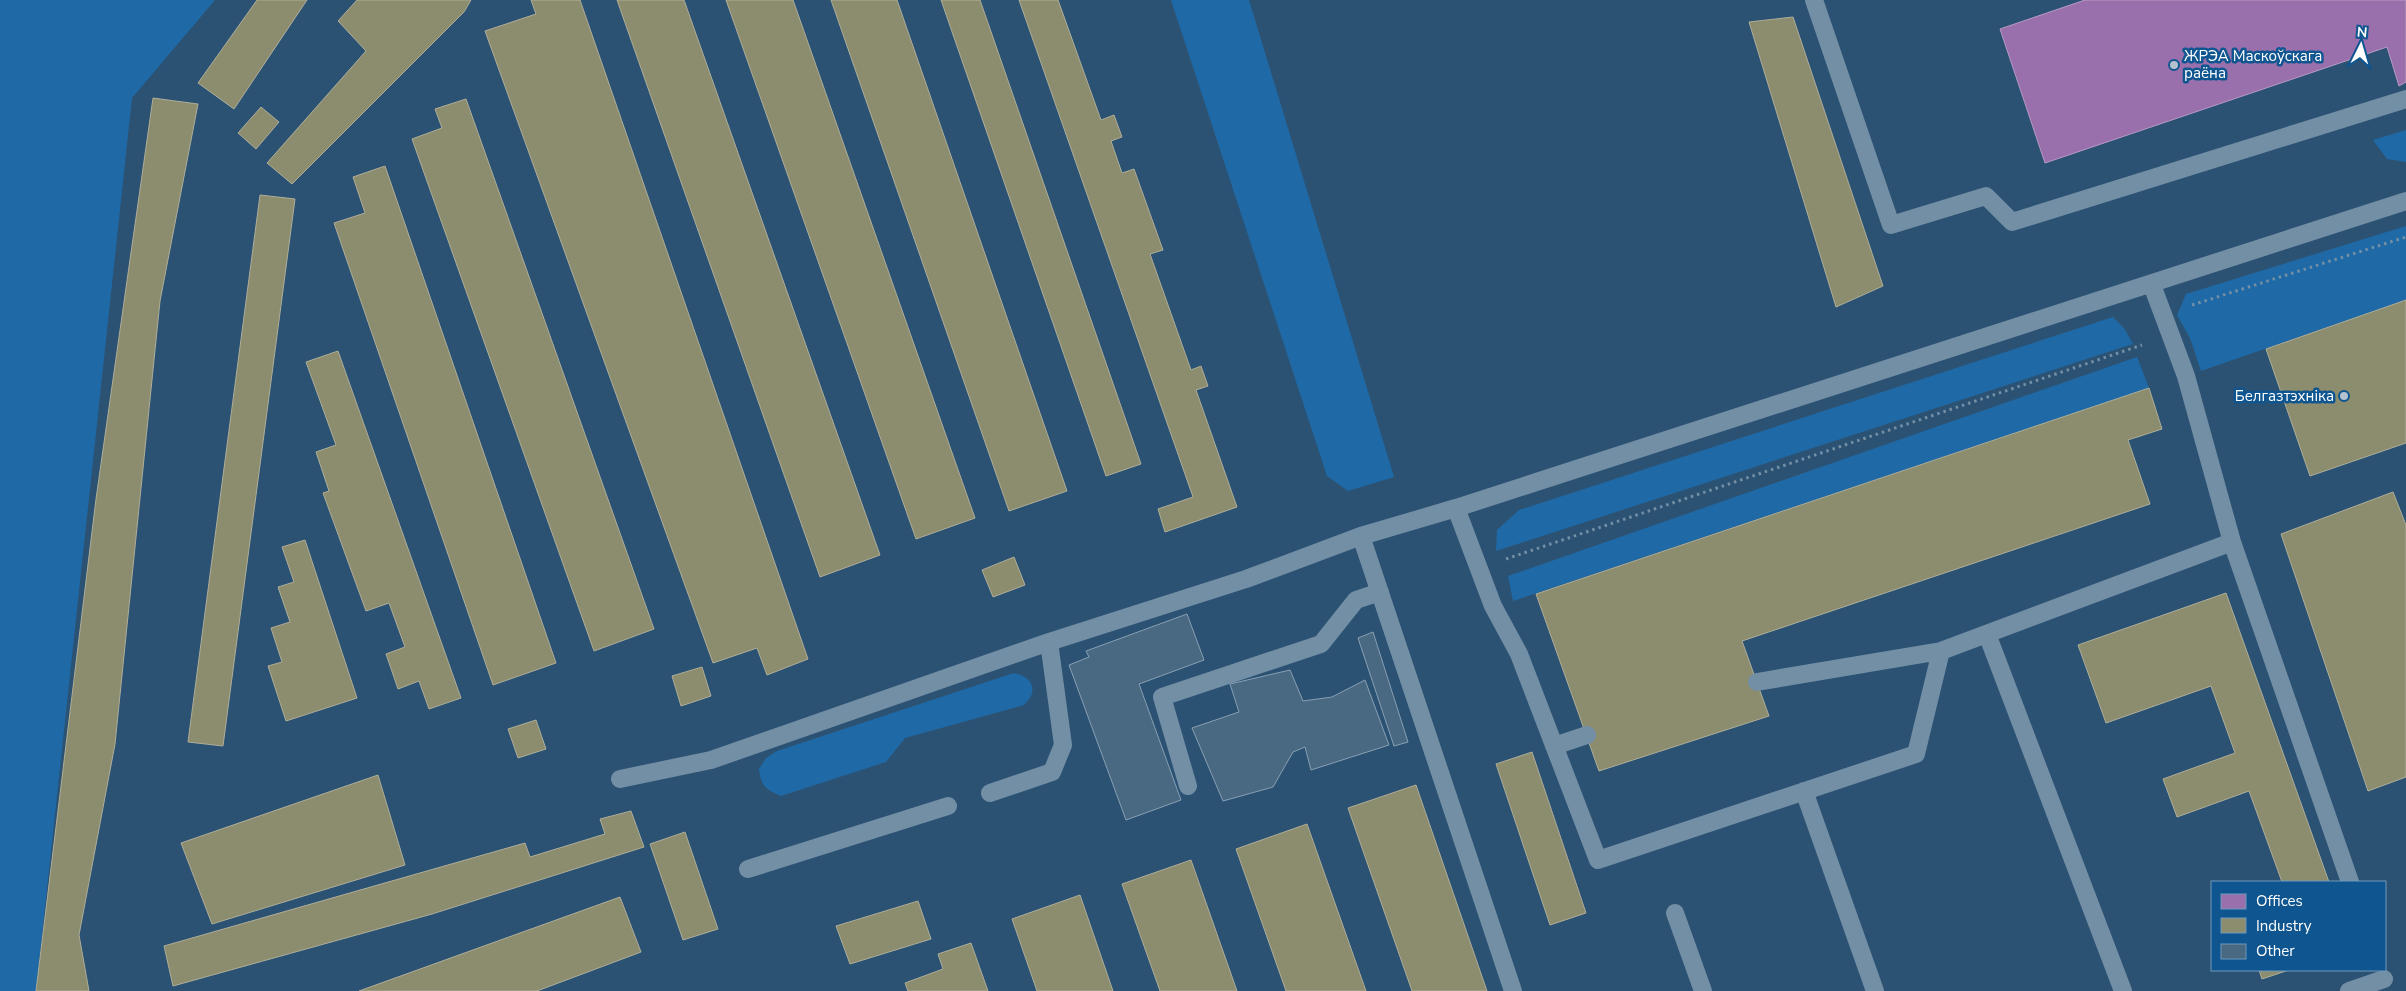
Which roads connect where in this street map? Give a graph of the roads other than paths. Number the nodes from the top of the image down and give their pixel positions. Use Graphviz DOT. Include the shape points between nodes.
graph roads {
  1 [pos="1814,0"];
  2 [pos="2406,99"];
  3 [pos="2406,201"];
  4 [pos="2152,285"];
  5 [pos="1456,508"];
  6 [pos="1361,536"];
  7 [pos="2232,542"];
  8 [pos="1380,592"];
  9 [pos="1987,634"];
  10 [pos="1049,642"];
  11 [pos="1940,651"];
  12 [pos="1757,682"];
  13 [pos="1587,735"];
  14 [pos="1554,746"];
  15 [pos="620,779"];
  16 [pos="1188,786"];
  17 [pos="1804,791"];
  18 [pos="990,793"];
  19 [pos="948,806"];
  20 [pos="748,868"];
  21 [pos="2350,881"];
  22 [pos="1675,913"];
  23 [pos="2385,980"];
  24 [pos="1513,991"];
  25 [pos="1703,991"];
  26 [pos="1874,991"];
  27 [pos="2123,991"];
  28 [pos="2348,991"];
  1 -- 2 [label="lane" via="1891,225 1986,196 2012,222"];
  3 -- 4 [label="lane"];
  4 -- 5 [label="lane"];
  4 -- 7 [label="lane" via="2186,376"];
  5 -- 6 [label="lane"];
  5 -- 14 [label="lane" via="1493,606 1519,654"];
  6 -- 8 [label="lane"];
  6 -- 10 [label="lane" via="1246,579"];
  7 -- 9 [label="lane"];
  7 -- 21 [label="lane"];
  8 -- 16 [label="lane" via="1356,600 1321,644 1162,697"];
  8 -- 24 [label="lane"];
  9 -- 11 [label="lane"];
  9 -- 27 [label="lane"];
  10 -- 15 [label="lane" via="711,760"];
  10 -- 18 [label="lane" via="1063,745 1056,763 1052,772"];
  11 -- 12 [label="lane"];
  11 -- 17 [label="lane" via="1916,754"];
  13 -- 14 [label="lane"];
  14 -- 17 [label="lane" via="1598,860"];
  17 -- 26 [label="lane"];
  19 -- 20 [label="lane"];
  22 -- 25 [label="lane"];
  23 -- 28 [label="lane"];
}
